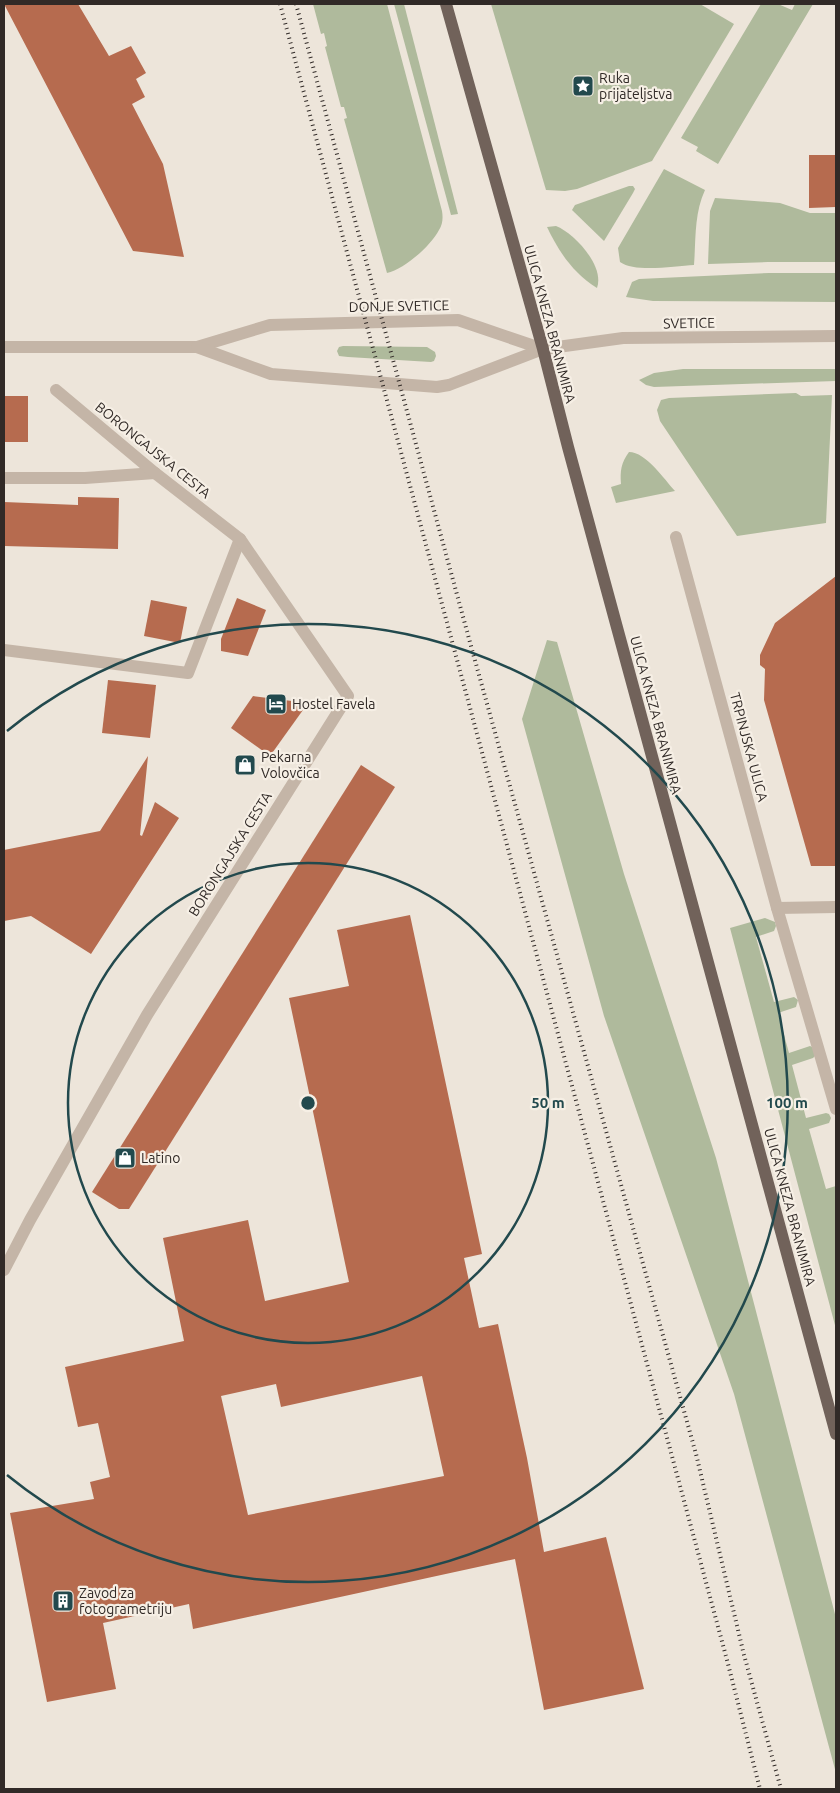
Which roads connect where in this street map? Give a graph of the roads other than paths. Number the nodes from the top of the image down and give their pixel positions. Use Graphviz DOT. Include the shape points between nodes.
graph roads {
  1 [pos="446,4"];
  2 [pos="836,336"];
  3 [pos="4,347"];
  4 [pos="197,348"];
  5 [pos="542,349"];
  6 [pos="56,390"];
  7 [pos="155,473"];
  8 [pos="4,478"];
  9 [pos="676,537"];
  10 [pos="240,539"];
  11 [pos="4,650"];
  12 [pos="836,907"];
  13 [pos="777,908"];
  14 [pos="836,1108"];
  15 [pos="4,1270"];
  16 [pos="836,1434"];
  1 -- 5 [label="main road, ULICA KNEZA BRANIMIRA"];
  2 -- 5 [label="street, SVETICE" via="623,338"];
  3 -- 4 [label="street, DONJE SVETICE"];
  4 -- 5 [label="street, DONJE SVETICE" via="270,326 458,320"];
  4 -- 5 [label="street, DONJE SVETICE" via="271,374 437,386 449,385"];
  5 -- 16 [label="main road, ULICA KNEZA BRANIMIRA"];
  6 -- 7 [label="street, BORONGAJSKA CESTA"];
  7 -- 8 [label="street" via="85,478"];
  7 -- 10 [label="street, BORONGAJSKA CESTA"];
  9 -- 13 [label="street, TRPINJSKA ULICA"];
  10 -- 11 [label="street" via="188,673"];
  10 -- 15 [label="street, BORONGAJSKA CESTA" via="348,696 147,1015"];
  12 -- 13 [label="street"];
  13 -- 14 [label="street, TRPINJSKA ULICA"];
}
